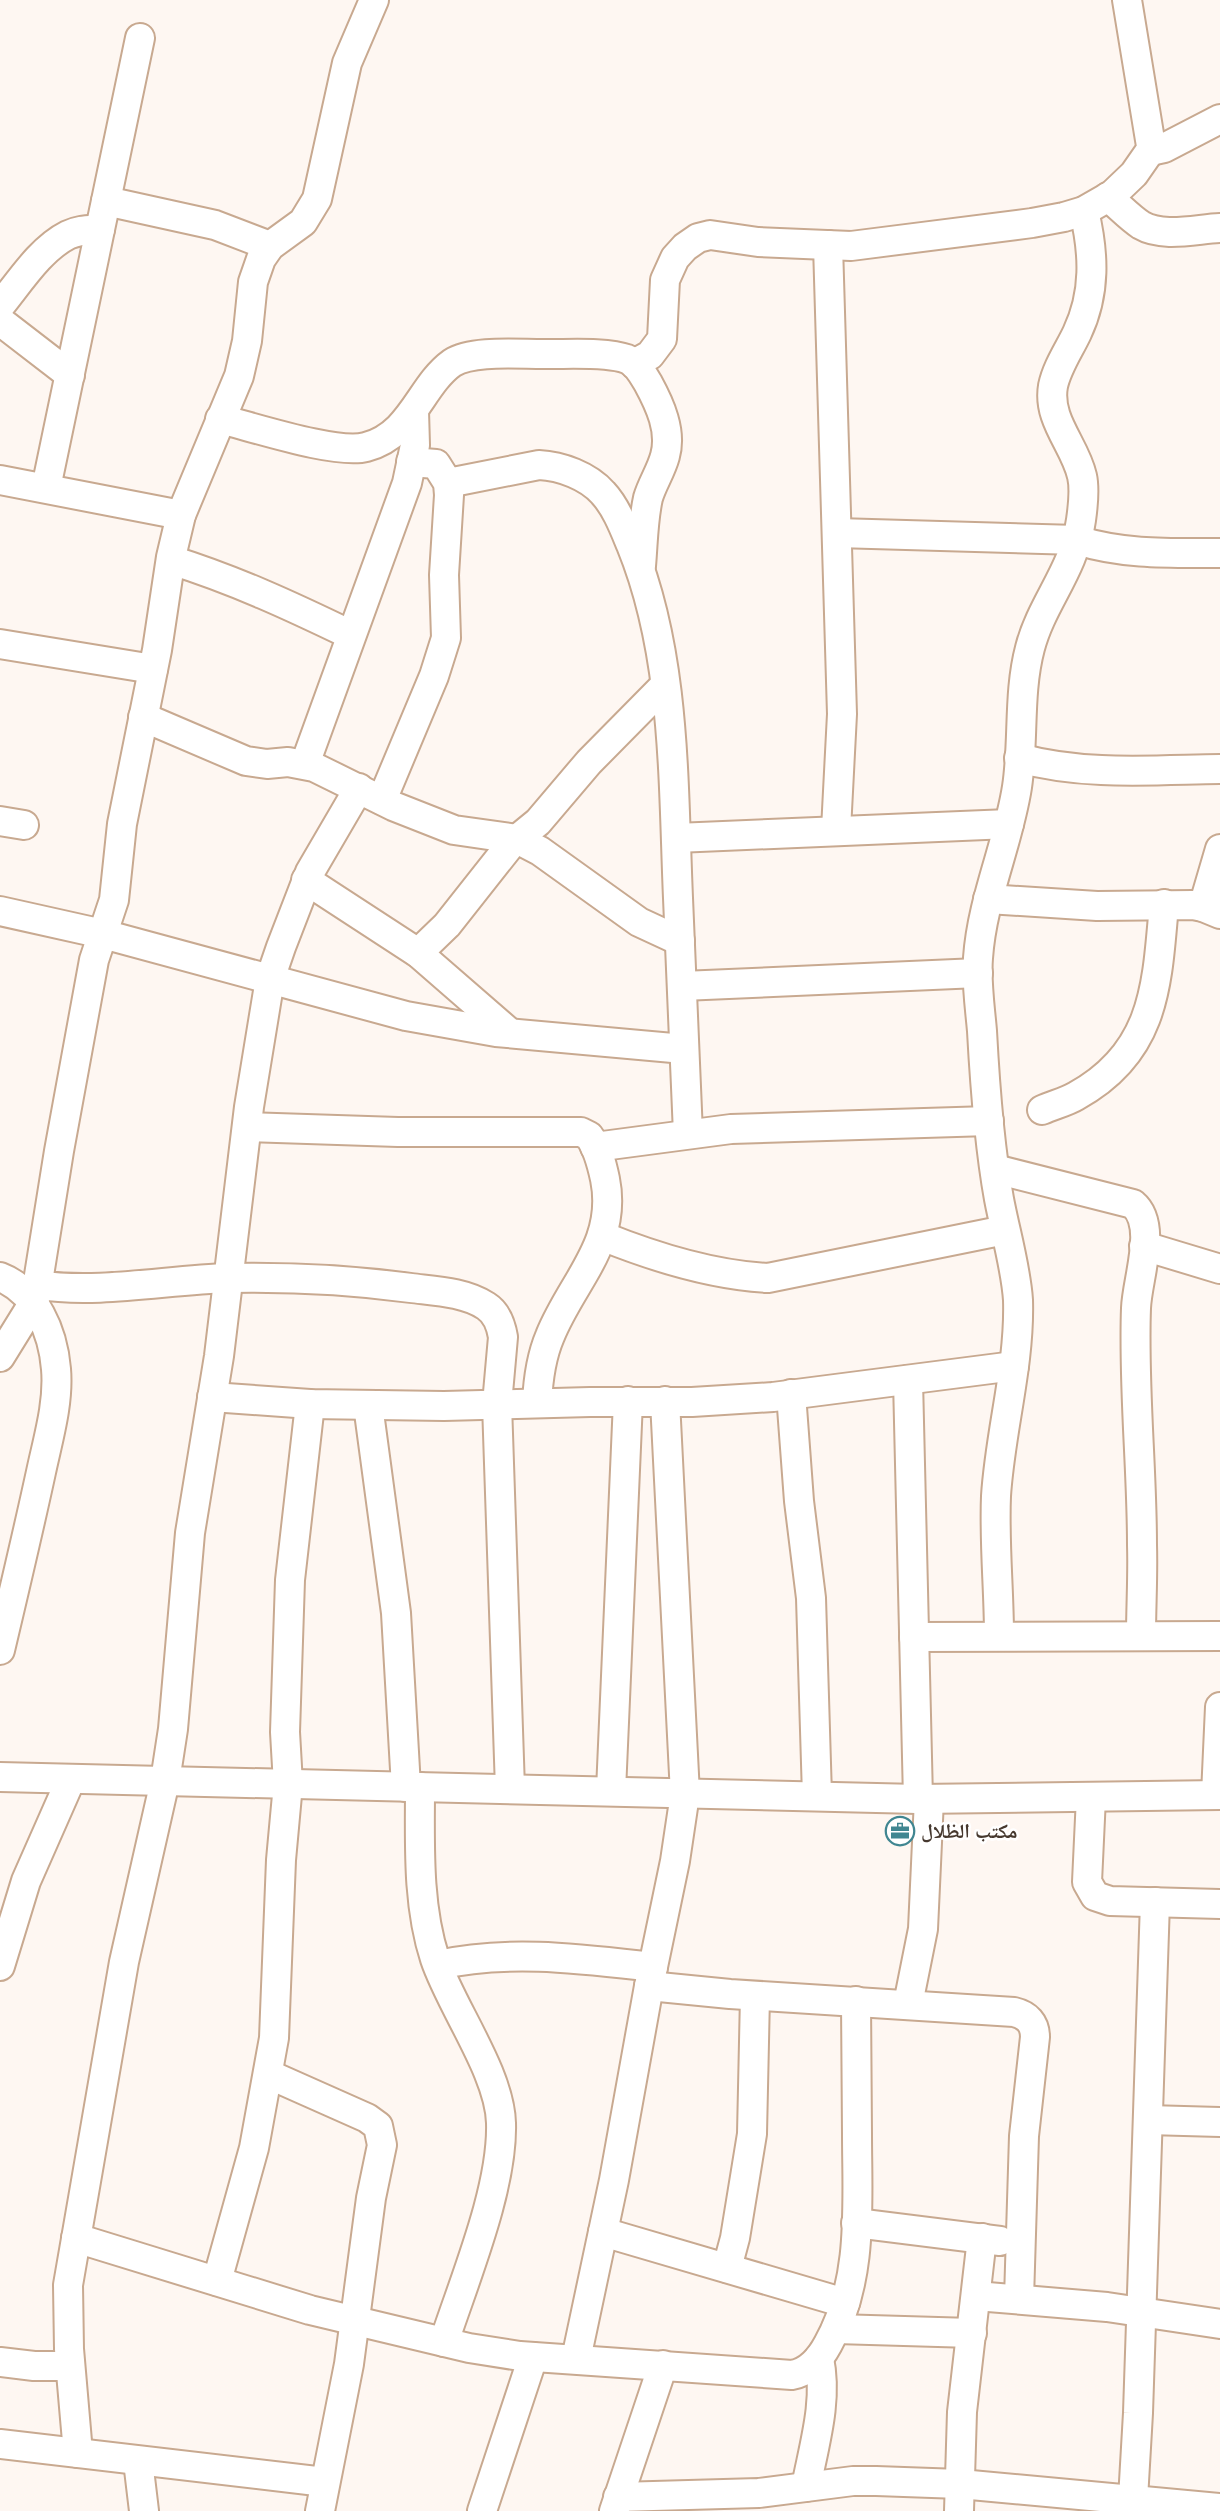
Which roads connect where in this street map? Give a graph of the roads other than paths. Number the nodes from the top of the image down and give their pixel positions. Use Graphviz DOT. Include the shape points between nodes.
graph roads {
  1 [pos="374,0"];
  2 [pos="1126,0"];
  3 [pos="140,38"];
  4 [pos="1220,119"];
  5 [pos="1150,151"];
  6 [pos="1108,197"];
  7 [pos="106,201"];
  8 [pos="1084,211"];
  9 [pos="1220,228"];
  10 [pos="100,229"];
  11 [pos="828,245"];
  12 [pos="270,246"];
  13 [pos="0,306"];
  14 [pos="0,321"];
  15 [pos="634,364"];
  16 [pos="69,375"];
  17 [pos="414,411"];
  18 [pos="220,419"];
  19 [pos="411,462"];
  20 [pos="0,480"];
  21 [pos="448,483"];
  22 [pos="46,488"];
  23 [pos="181,515"];
  24 [pos="837,533"];
  25 [pos="1077,540"];
  26 [pos="1220,553"];
  27 [pos="171,560"];
  28 [pos="641,568"];
  29 [pos="351,635"];
  30 [pos="0,644"];
  31 [pos="153,669"];
  32 [pos="665,685"];
  33 [pos="143,717"];
  34 [pos="1019,758"];
  35 [pos="305,764"];
  36 [pos="1220,770"];
  37 [pos="370,794"];
  38 [pos="1009,825"];
  39 [pos="836,830"];
  40 [pos="676,838"];
  41 [pos="517,839"];
  42 [pos="1220,849"];
  43 [pos="306,880"];
  44 [pos="988,899"];
  45 [pos="1164,904"];
  46 [pos="1211,910"];
  47 [pos="0,911"];
  48 [pos="103,934"];
  49 [pos="680,940"];
  50 [pos="418,953"];
  51 [pos="978,973"];
  52 [pos="270,979"];
  53 [pos="682,986"];
  54 [pos="510,1033"];
  55 [pos="684,1049"];
  56 [pos="1042,1110"];
  57 [pos="989,1120"];
  58 [pos="247,1127"];
  59 [pos="688,1134"];
  60 [pos="595,1147"];
  61 [pos="995,1169"];
  62 [pos="1005,1230"];
  63 [pos="602,1236"];
  64 [pos="1144,1246"];
  65 [pos="1220,1269"];
  66 [pos="0,1277"];
  67 [pos="228,1278"];
  68 [pos="36,1293"];
  69 [pos="0,1357"];
  70 [pos="1014,1366"];
  71 [pos="908,1380"];
  72 [pos="791,1394"];
  73 [pos="212,1397"];
  74 [pos="628,1401"];
  75 [pos="665,1401"];
  76 [pos="537,1403"];
  77 [pos="310,1404"];
  78 [pos="497,1404"];
  79 [pos="368,1405"];
  80 [pos="999,1636"];
  81 [pos="1141,1636"];
  82 [pos="1220,1636"];
  83 [pos="914,1637"];
  84 [pos="0,1650"];
  85 [pos="1220,1707"];
  86 [pos="0,1777"];
  87 [pos="71,1779"];
  88 [pos="165,1781"];
  89 [pos="288,1784"];
  90 [pos="413,1787"];
  91 [pos="510,1789"];
  92 [pos="611,1791"];
  93 [pos="685,1794"];
  94 [pos="1218,1795"];
  95 [pos="817,1797"];
  96 [pos="1091,1797"];
  97 [pos="923,1799"];
  98 [pos="1155,1902"];
  99 [pos="1220,1904"];
  100 [pos="438,1965"];
  101 [pos="0,1966"];
  102 [pos="651,1976"];
  103 [pos="755,1996"];
  104 [pos="856,2001"];
  105 [pos="908,2004"];
  106 [pos="268,2074"];
  107 [pos="1148,2120"];
  108 [pos="1220,2122"];
  109 [pos="856,2223"];
  110 [pos="603,2232"];
  111 [pos="76,2238"];
  112 [pos="982,2238"];
  113 [pos="1020,2244"];
  114 [pos="727,2268"];
  115 [pos="217,2282"];
  116 [pos="976,2296"];
  117 [pos="1019,2299"];
  118 [pos="845,2303"];
  119 [pos="1141,2312"];
  120 [pos="355,2321"];
  121 [pos="1220,2324"];
  122 [pos="836,2329"];
  123 [pos="972,2334"];
  124 [pos="444,2342"];
  125 [pos="533,2357"];
  126 [pos="819,2358"];
  127 [pos="576,2359"];
  128 [pos="0,2362"];
  129 [pos="663,2365"];
  130 [pos="70,2366"];
  131 [pos="0,2444"];
  132 [pos="78,2454"];
  133 [pos="138,2461"];
  134 [pos="325,2482"];
  135 [pos="806,2487"];
  136 [pos="959,2498"];
  137 [pos="1132,2499"];
  138 [pos="731,2503"];
  139 [pos="616,2504"];
  140 [pos="1220,2508"];
  141 [pos="144,2511"];
  142 [pos="320,2511"];
  143 [pos="482,2511"];
  1 -- 12 [label="street" via="347,63 317,200 303,222"];
  2 -- 5 [label="street"];
  3 -- 7 [label="street"];
  4 -- 5 [label="street" via="1164,148"];
  5 -- 6 [label="street" via="1134,174"];
  6 -- 8 [label="street"];
  6 -- 9 [label="street" via="1150,229"];
  7 -- 10 [label="street"];
  7 -- 12 [label="street" via="214,225"];
  8 -- 11 [label="street" via="1021,225 851,246"];
  8 -- 25 [label="street" via="1093,269 1090,294 1079,330 1059,367 1052,399 1082,474"];
  10 -- 13 [label="street" via="69,235 57,242"];
  10 -- 16 [label="street"];
  11 -- 15 [label="street" via="710,235 692,241 675,258 665,280 662,339 650,355"];
  11 -- 24 [label="street"];
  12 -- 18 [label="street" via="253,282 239,376"];
  14 -- 16 [label="street"];
  15 -- 17 [label="street" via="619,358 573,354 472,356 447,367"];
  15 -- 28 [label="street" via="659,405 667,444 648,498"];
  16 -- 22 [label="street"];
  17 -- 18 [label="street" via="382,440 357,449 331,447"];
  17 -- 19 [label="street"];
  18 -- 23 [label="street"];
  19 -- 21 [label="street" via="436,464"];
  19 -- 29 [label="street" via="407,483"];
  20 -- 22 [label="street"];
  21 -- 28 [label="street" via="539,465 568,470 603,493 625,529"];
  21 -- 37 [label="street" via="446,638 434,676"];
  22 -- 23 [label="street"];
  23 -- 27 [label="street"];
  24 -- 25 [label="street"];
  24 -- 39 [label="street" via="842,714"];
  25 -- 26 [label="street" via="1105,549 1134,552"];
  25 -- 34 [label="street" via="1066,572 1030,644 1024,674"];
  27 -- 29 [label="street" via="249,587"];
  27 -- 31 [label="street"];
  28 -- 32 [label="street"];
  29 -- 35 [label="street"];
  30 -- 31 [label="street"];
  31 -- 33 [label="street"];
  32 -- 40 [label="street"];
  32 -- 41 [label="street"];
  33 -- 35 [label="street" via="246,761"];
  33 -- 48 [label="street" via="122,825 114,900"];
  34 -- 36 [label="street" via="1105,771"];
  34 -- 38 [label="street" via="1018,786"];
  35 -- 37 [label="street"];
  37 -- 41 [label="street" via="454,830"];
  37 -- 43 [label="street" via="326,840"];
  38 -- 39 [label="street"];
  38 -- 44 [label="street"];
  39 -- 40 [label="street"];
  40 -- 49 [label="street"];
  41 -- 49 [label="street" via="540,851 639,922"];
  41 -- 50 [label="street" via="447,925"];
  42 -- 46 [label="street"];
  43 -- 50 [label="street"];
  43 -- 52 [label="street"];
  44 -- 45 [label="street" via="1097,906"];
  44 -- 51 [label="street" via="982,920"];
  45 -- 46 [label="street"];
  45 -- 56 [label="street" via="1150,1012 1136,1039 1103,1078 1076,1096"];
  47 -- 48 [label="street"];
  48 -- 52 [label="street"];
  48 -- 68 [label="street" via="94,960"];
  49 -- 53 [label="street"];
  50 -- 54 [label="street"];
  51 -- 53 [label="street"];
  51 -- 57 [label="street"];
  52 -- 54 [label="street" via="406,1016"];
  52 -- 58 [label="street"];
  53 -- 55 [label="street"];
  54 -- 55 [label="street"];
  55 -- 59 [label="street"];
  57 -- 59 [label="street"];
  57 -- 61 [label="street"];
  58 -- 60 [label="street" via="581,1132 589,1136"];
  58 -- 67 [label="street"];
  59 -- 60 [label="street"];
  60 -- 63 [label="street" via="608,1194"];
  61 -- 62 [label="street"];
  61 -- 64 [label="street" via="1133,1204 1143,1216"];
  62 -- 63 [label="street" via="768,1278 746,1277 653,1256"];
  62 -- 70 [label="street" via="1018,1299"];
  63 -- 76 [label="street" via="550,1334 542,1360"];
  64 -- 65 [label="street"];
  64 -- 81 [label="street" via="1135,1337"];
  66 -- 68 [label="street" via="24,1291"];
  67 -- 68 [label="street"];
  67 -- 73 [label="street"];
  67 -- 78 [label="street" via="354,1281 455,1294 485,1305 497,1318 503,1337"];
  68 -- 69 [label="street"];
  68 -- 84 [label="street" via="53,1349 55,1404"];
  70 -- 71 [label="street"];
  70 -- 80 [label="street" via="996,1497"];
  71 -- 72 [label="street"];
  71 -- 83 [label="street"];
  72 -- 75 [label="street"];
  72 -- 95 [label="street" via="812,1598"];
  73 -- 77 [label="street"];
  73 -- 88 [label="street" via="190,1533"];
  74 -- 75 [label="street"];
  74 -- 76 [label="street"];
  74 -- 92 [label="street"];
  75 -- 93 [label="street"];
  76 -- 78 [label="street"];
  77 -- 79 [label="street"];
  77 -- 89 [label="street" via="290,1580 285,1732"];
  78 -- 79 [label="street"];
  78 -- 91 [label="street"];
  79 -- 90 [label="street" via="396,1613"];
  80 -- 81 [label="street"];
  80 -- 83 [label="street"];
  81 -- 82 [label="street"];
  83 -- 97 [label="street"];
  85 -- 94 [label="street"];
  86 -- 87 [label="street"];
  87 -- 88 [label="street"];
  87 -- 101 [label="street" via="26,1881"];
  88 -- 89 [label="street"];
  88 -- 111 [label="street" via="124,1962"];
  89 -- 90 [label="street"];
  89 -- 106 [label="street" via="274,2038"];
  90 -- 91 [label="street"];
  90 -- 100 [label="street" via="430,1938"];
  91 -- 92 [label="street"];
  92 -- 93 [label="street"];
  93 -- 95 [label="street"];
  93 -- 102 [label="street"];
  94 -- 96 [label="street"];
  95 -- 97 [label="street"];
  96 -- 97 [label="street"];
  96 -- 98 [label="street" via="1088,1887 1095,1896 1110,1901"];
  97 -- 105 [label="street" via="923,1929"];
  98 -- 99 [label="street"];
  98 -- 107 [label="street"];
  100 -- 102 [label="street" via="461,1960 565,1957"];
  100 -- 124 [label="street" via="488,2074 502,2121 490,2202"];
  102 -- 103 [label="street"];
  102 -- 110 [label="street"];
  103 -- 104 [label="street"];
  103 -- 114 [label="street" via="752,2134"];
  104 -- 105 [label="street"];
  104 -- 109 [label="street"];
  105 -- 113 [label="street" via="1014,2012 1026,2016 1034,2028"];
  106 -- 115 [label="street" via="255,2148"];
  106 -- 120 [label="street" via="367,2118 380,2132 382,2145"];
  107 -- 108 [label="street"];
  107 -- 119 [label="street"];
  109 -- 112 [label="street"];
  109 -- 118 [label="street"];
  110 -- 114 [label="street"];
  110 -- 127 [label="street"];
  111 -- 115 [label="street"];
  111 -- 130 [label="street" via="68,2285"];
  112 -- 113 [label="street"];
  112 -- 116 [label="street"];
  113 -- 117 [label="street"];
  114 -- 118 [label="street"];
  115 -- 120 [label="street"];
  116 -- 117 [label="street"];
  116 -- 123 [label="street"];
  117 -- 119 [label="street"];
  118 -- 122 [label="street"];
  119 -- 121 [label="street"];
  119 -- 137 [label="street"];
  120 -- 124 [label="street"];
  120 -- 134 [label="street"];
  122 -- 123 [label="street"];
  122 -- 126 [label="street"];
  123 -- 136 [label="street" via="962,2412"];
  124 -- 125 [label="street"];
  125 -- 127 [label="street"];
  125 -- 143 [label="street"];
  126 -- 129 [label="street" via="801,2373 792,2375"];
  126 -- 135 [label="street" via="821,2409"];
  127 -- 129 [label="street"];
  128 -- 130 [label="street"];
  129 -- 139 [label="street"];
  130 -- 132 [label="street"];
  131 -- 132 [label="street"];
  132 -- 133 [label="street"];
  133 -- 134 [label="street"];
  133 -- 141 [label="street"];
  134 -- 142 [label="street"];
  135 -- 136 [label="street" via="876,2481"];
  135 -- 138 [label="street"];
  136 -- 137 [label="street"];
  137 -- 140 [label="street"];
  138 -- 139 [label="street"];
}
